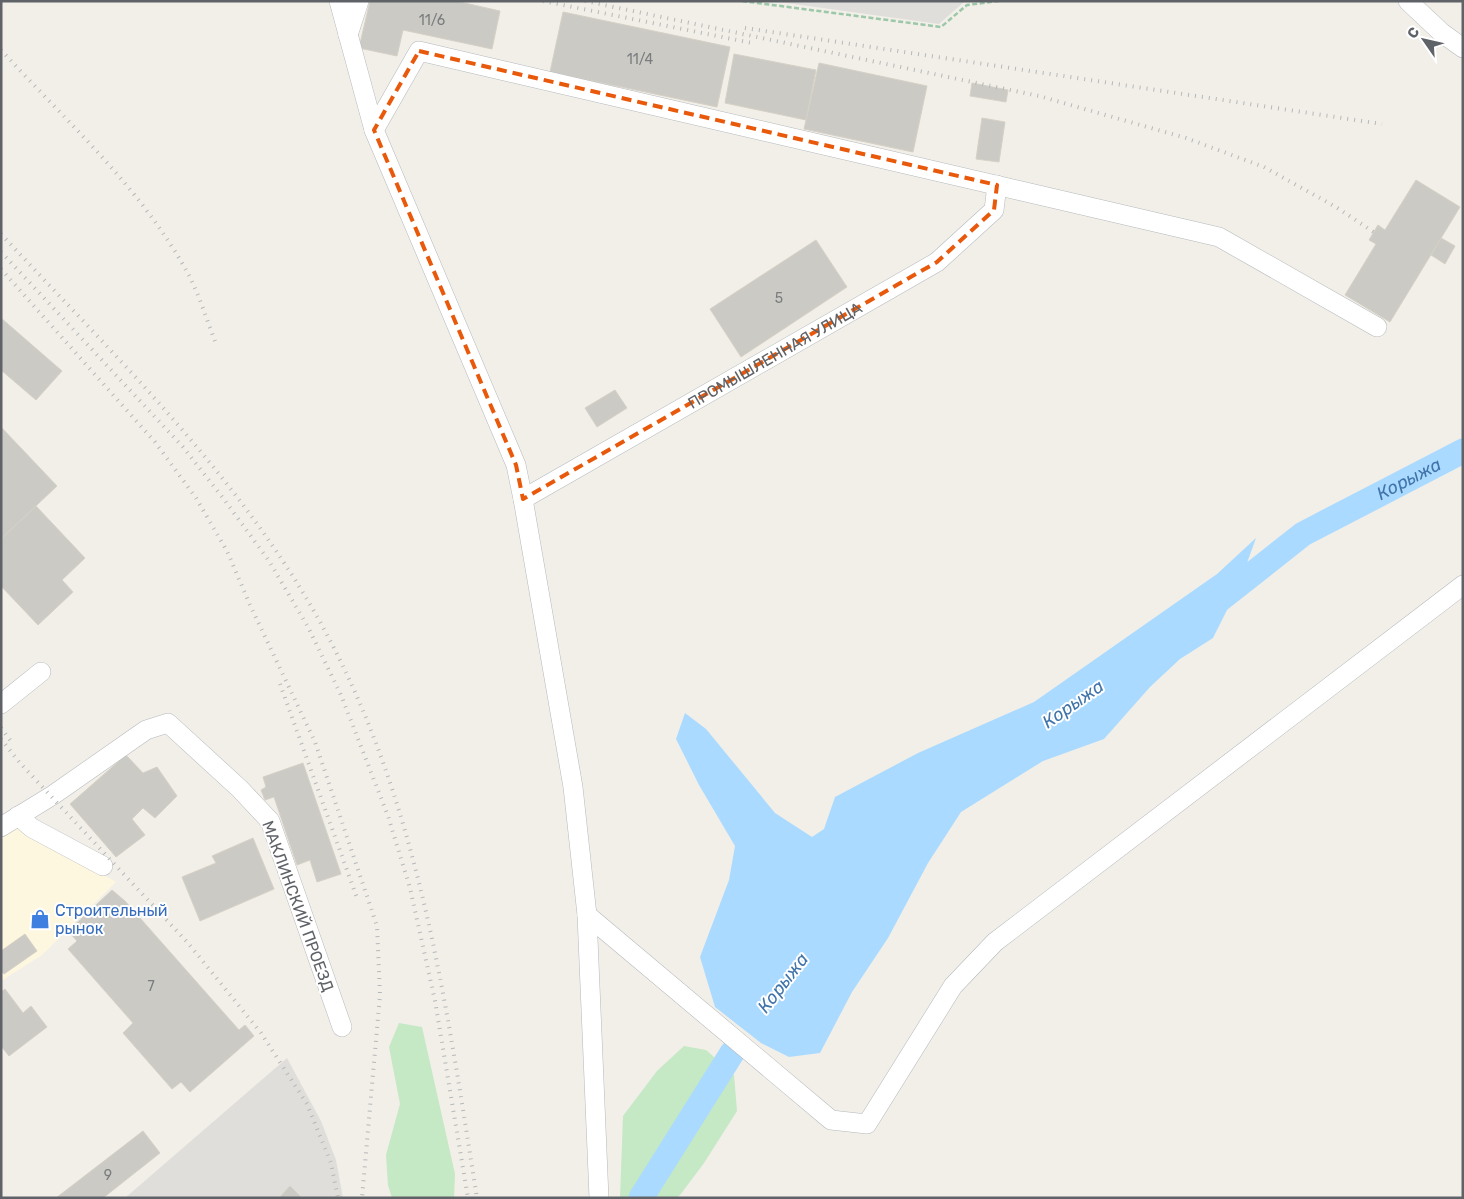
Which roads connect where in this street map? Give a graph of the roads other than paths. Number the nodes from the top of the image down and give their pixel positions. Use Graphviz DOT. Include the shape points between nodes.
graph roads {
  1 [pos="340,1"];
  2 [pos="359,1"];
  3 [pos="1408,1"];
  4 [pos="348,35"];
  5 [pos="1463,48"];
  6 [pos="374,130"];
  7 [pos="997,185"];
  8 [pos="1377,327"];
  9 [pos="523,499"];
  10 [pos="1463,585"];
  11 [pos="41,672"];
  12 [pos="1,704"];
  13 [pos="18,816"];
  14 [pos="1,826"];
  15 [pos="103,866"];
  16 [pos="587,915"];
  17 [pos="342,1027"];
  18 [pos="599,1198"];
  1 -- 4 [label="street"];
  2 -- 4 [label="street"];
  3 -- 5 [label="street"];
  4 -- 6 [label="street"];
  6 -- 7 [label="street" via="419,51"];
  6 -- 9 [label="street" via="516,465"];
  7 -- 8 [label="street" via="1219,237"];
  7 -- 9 [label="street, ПРОМЫШЛЕННАЯ УЛИЦА" via="994,210 937,262"];
  9 -- 16 [label="street" via="573,787"];
  10 -- 16 [label="street" via="995,942 953,986 866,1124 831,1120"];
  11 -- 12 [label="street"];
  13 -- 14 [label="street, МАКЛИНСКИЙ ПРОЕЗД"];
  13 -- 15 [label="street" via="32,828"];
  13 -- 17 [label="street, МАКЛИНСКИЙ ПРОЕЗД" via="146,730 168,722 270,821"];
  16 -- 18 [label="street"];
}
